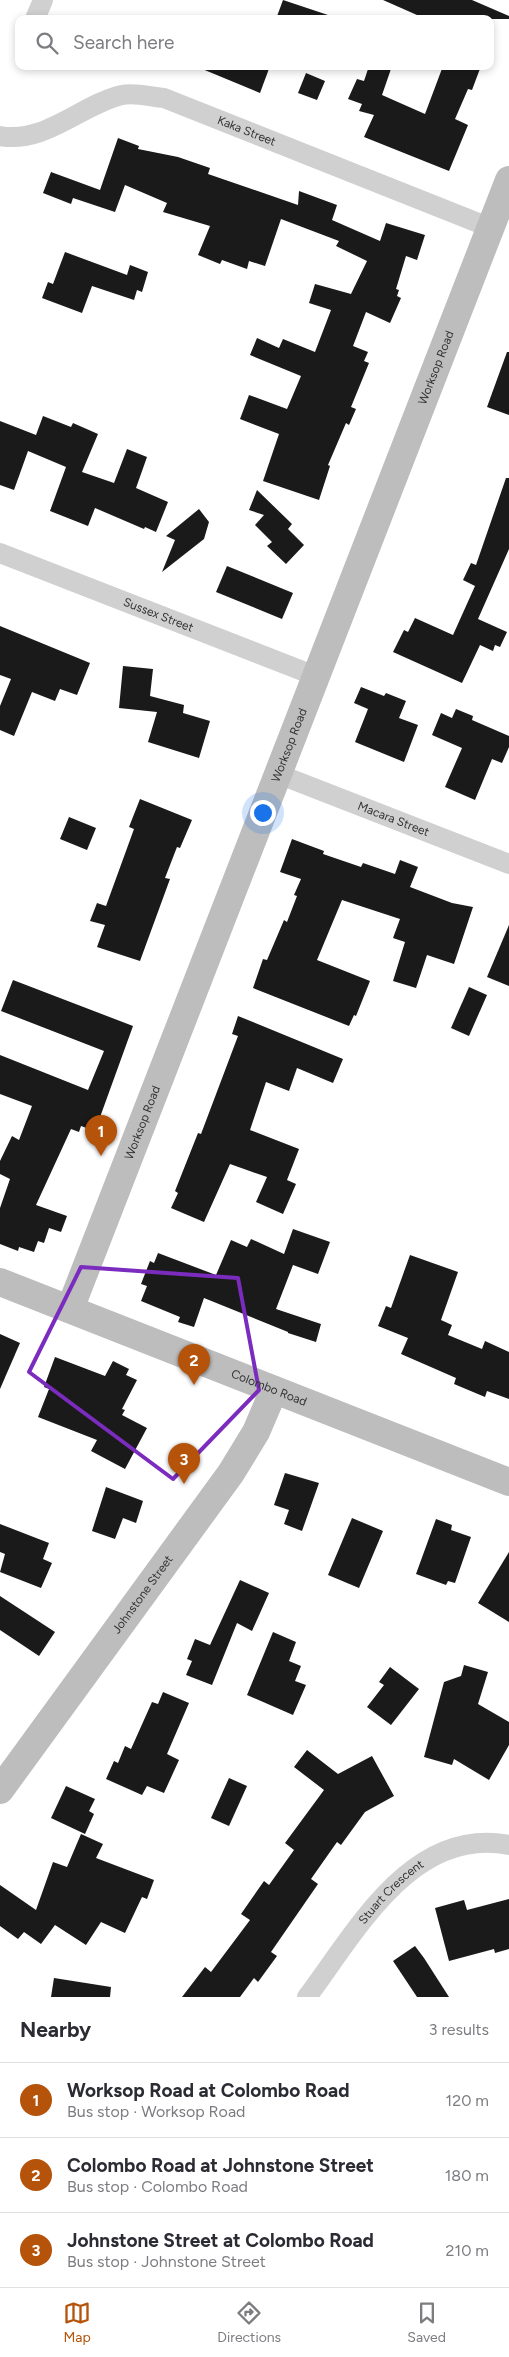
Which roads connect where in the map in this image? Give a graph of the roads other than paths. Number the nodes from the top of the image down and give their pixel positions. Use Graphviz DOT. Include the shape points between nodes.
graph roads {
  1 [pos="43,0"];
  2 [pos="37,15"];
  3 [pos="0,136"];
  4 [pos="507,189"];
  5 [pos="491,228"];
  6 [pos="0,553"];
  7 [pos="318,677"];
  8 [pos="278,774"];
  9 [pos="509,864"];
  10 [pos="0,1282"];
  11 [pos="70,1310"];
  12 [pos="274,1390"];
  13 [pos="509,1482"];
  14 [pos="0,1790"];
  15 [pos="509,1845"];
  16 [pos="307,1997"];
  1 -- 2 [label="street"];
  3 -- 5 [label="street, Kaka Street" via="9,138 46,132 89,107 124,94 164,98"];
  4 -- 5 [label="street, Worksop Road"];
  5 -- 7 [label="street, Worksop Road"];
  6 -- 7 [label="street, Sussex Street"];
  7 -- 8 [label="street, Worksop Road"];
  8 -- 9 [label="street, Macara Street"];
  8 -- 11 [label="street, Worksop Road"];
  10 -- 11 [label="street, Colombo Road"];
  11 -- 12 [label="street, Colombo Road"];
  12 -- 13 [label="street, Colombo Road"];
  12 -- 14 [label="street, Johnstone Street" via="256,1432 230,1473"];
  15 -- 16 [label="street, Stuart Crescent" via="495,1842 458,1845 424,1861 389,1888"];
}
